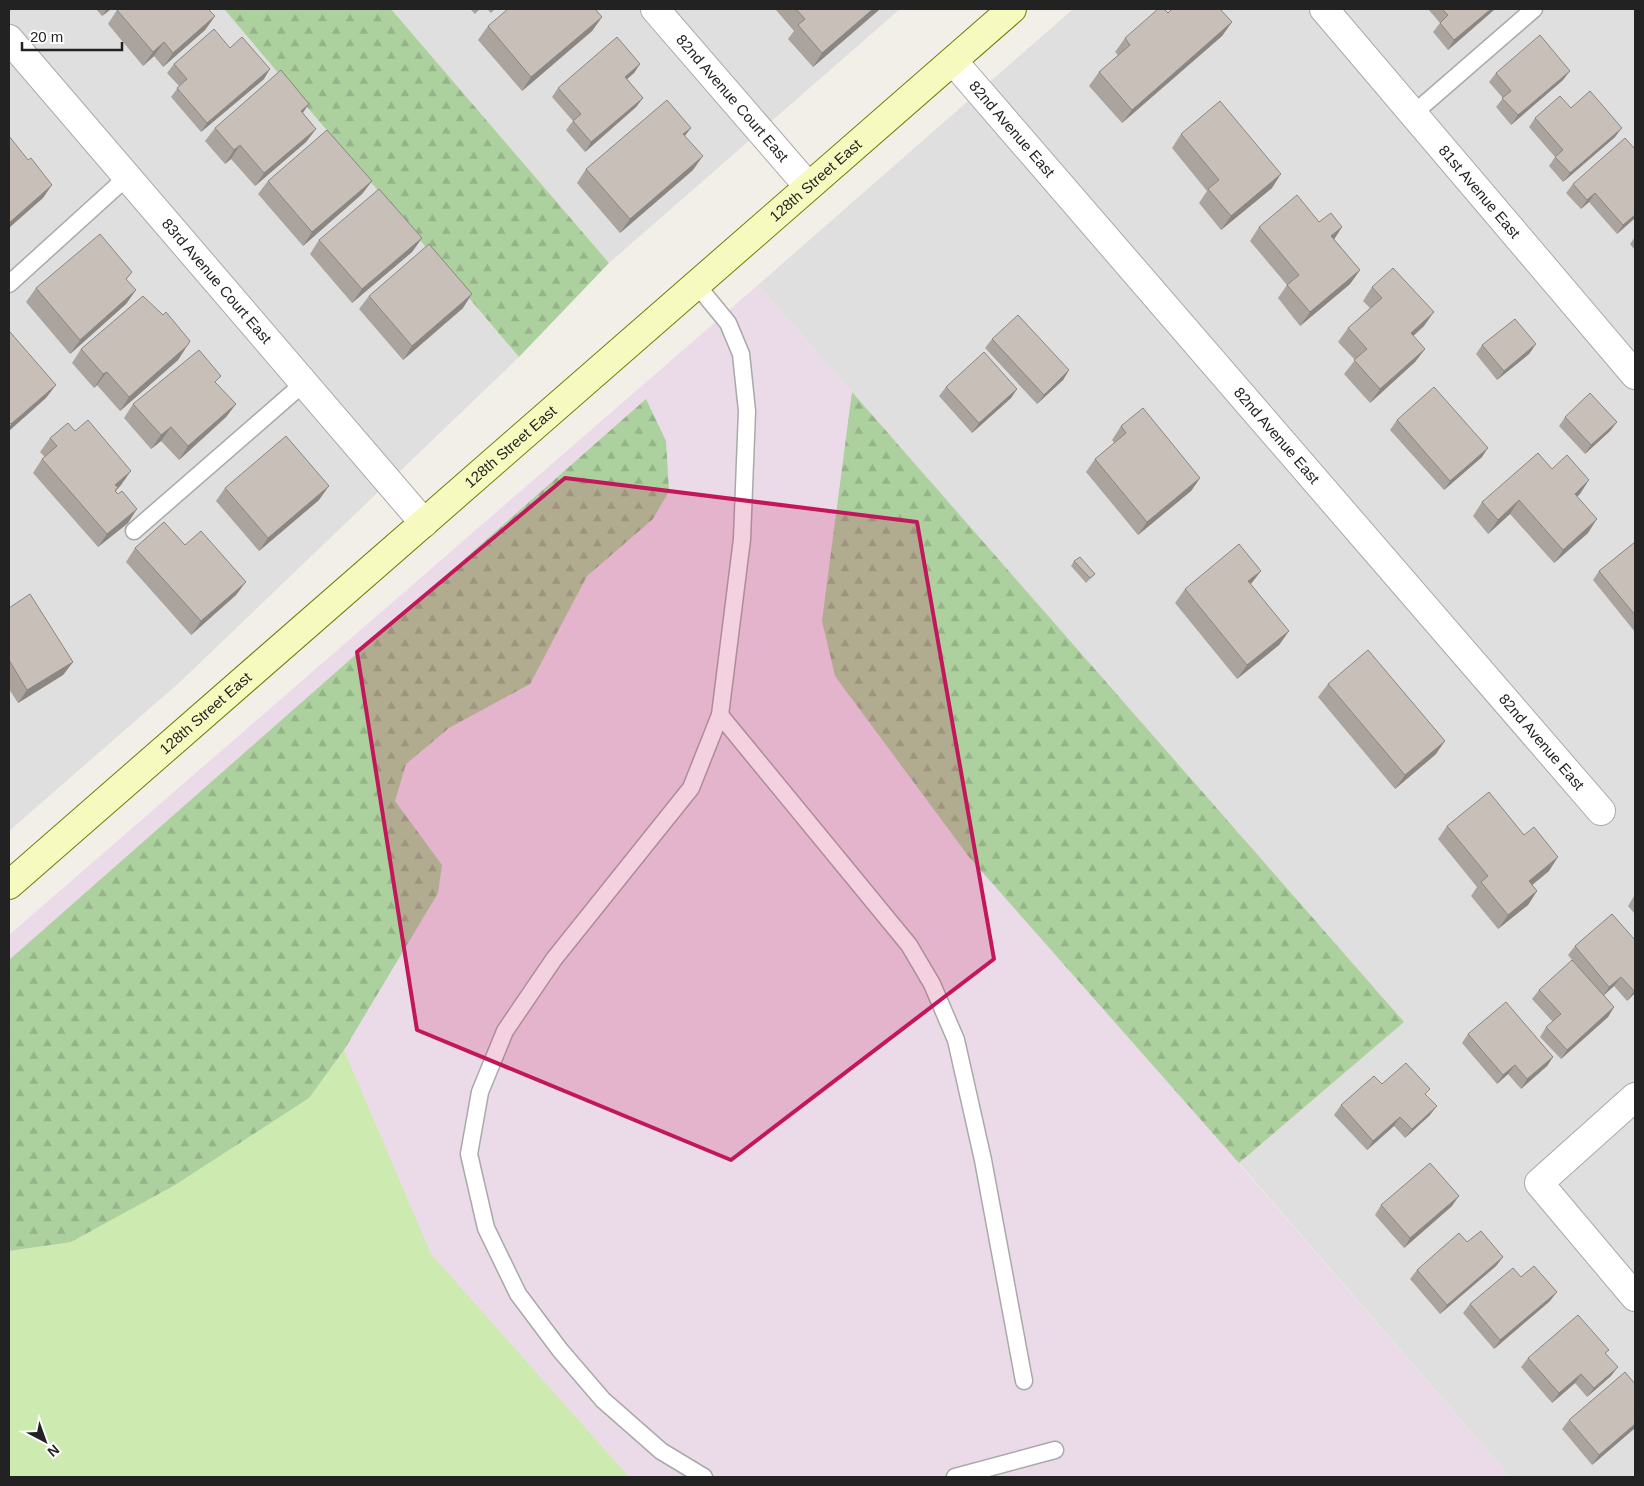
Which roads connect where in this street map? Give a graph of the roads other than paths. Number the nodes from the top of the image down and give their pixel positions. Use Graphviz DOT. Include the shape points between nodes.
graph roads {
  1 [pos="655,9"];
  2 [pos="1012,9"];
  3 [pos="1324,9"];
  4 [pos="1534,9"];
  5 [pos="9,39"];
  6 [pos="953,61"];
  7 [pos="1413,114"];
  8 [pos="127,177"];
  9 [pos="808,186"];
  10 [pos="9,284"];
  11 [pos="696,284"];
  12 [pos="1635,375"];
  13 [pos="304,383"];
  14 [pos="424,523"];
  15 [pos="134,531"];
  16 [pos="720,715"];
  17 [pos="1601,811"];
  18 [pos="9,885"];
  19 [pos="1635,1097"];
  20 [pos="1635,1297"];
  21 [pos="1024,1381"];
  22 [pos="1055,1450"];
  23 [pos="704,1477"];
  24 [pos="955,1477"];
  1 -- 9 [label="street, 82nd Avenue Court East"];
  2 -- 6 [label="street, 128th Street East"];
  3 -- 7 [label="street, 81st Avenue East"];
  4 -- 7 [label="lane"];
  5 -- 8 [label="street, 83rd Avenue Court East"];
  6 -- 9 [label="street, 128th Street East"];
  6 -- 17 [label="street, 82nd Avenue East"];
  7 -- 12 [label="street, 81st Avenue East"];
  8 -- 10 [label="lane"];
  8 -- 13 [label="street, 83rd Avenue Court East"];
  9 -- 11 [label="street, 128th Street East"];
  11 -- 14 [label="street, 128th Street East"];
  11 -- 16 [label="lane" via="728,323 741,354 747,411 742,539"];
  13 -- 14 [label="street, 83rd Avenue Court East"];
  13 -- 15 [label="lane"];
  14 -- 18 [label="street, 128th Street East"];
  16 -- 21 [label="lane" via="909,946 932,984 956,1040"];
  16 -- 23 [label="lane" via="691,788 554,959 504,1031 480,1092 469,1154 486,1228 518,1294 603,1400 662,1451"];
  19 -- 20 [label="street" via="1539,1183"];
  22 -- 24 [label="lane"];
}
